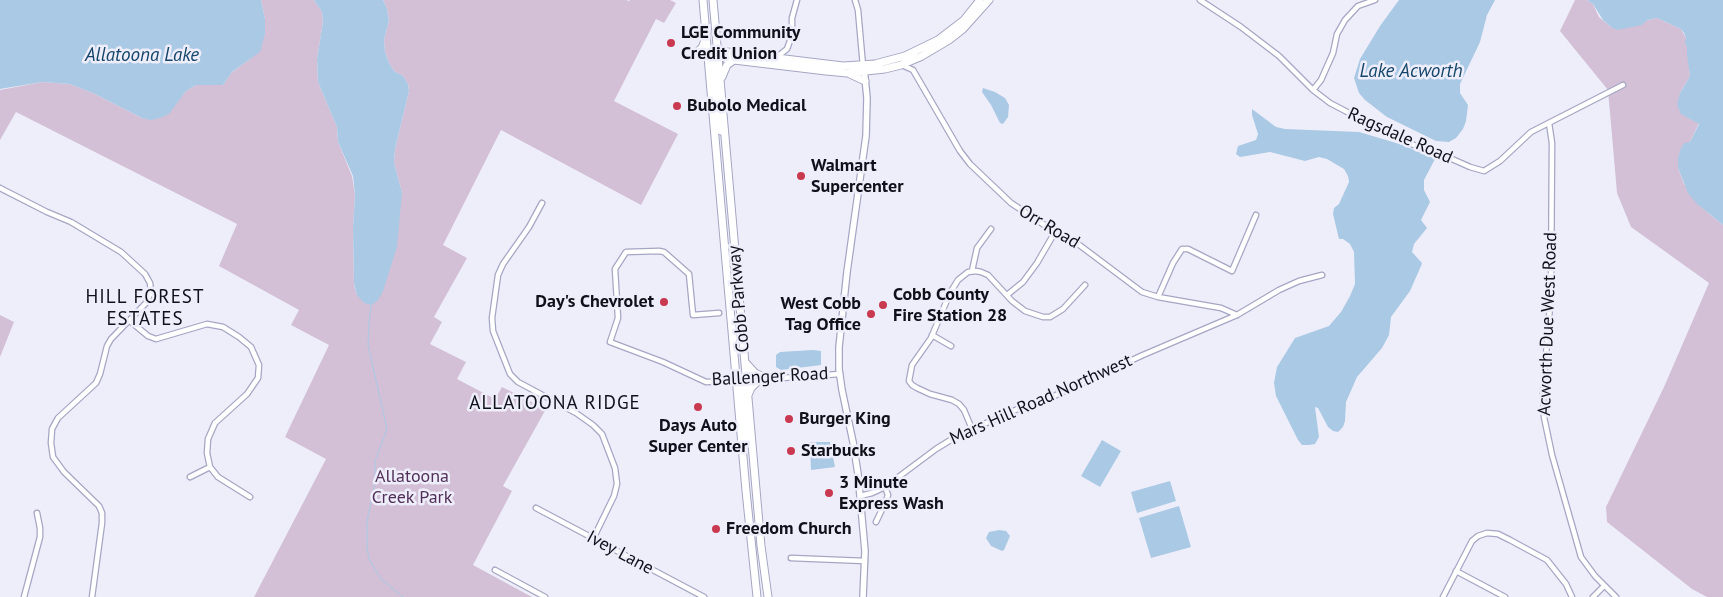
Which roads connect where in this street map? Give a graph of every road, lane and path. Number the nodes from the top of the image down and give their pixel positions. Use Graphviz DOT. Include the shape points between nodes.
graph roads {
  1 [pos="703,0"];
  2 [pos="714,0"];
  3 [pos="797,0"];
  4 [pos="855,0"];
  5 [pos="980,0"];
  6 [pos="989,0"];
  7 [pos="1200,0"];
  8 [pos="1375,0"];
  9 [pos="706,38"];
  10 [pos="787,49"];
  11 [pos="695,54"];
  12 [pos="715,55"];
  13 [pos="775,58"];
  14 [pos="916,59"];
  15 [pos="734,60"];
  16 [pos="796,61"];
  17 [pos="901,65"];
  18 [pos="864,69"];
  19 [pos="913,70"];
  20 [pos="847,73"];
  21 [pos="865,81"];
  22 [pos="1623,85"];
  23 [pos="722,87"];
  24 [pos="1313,90"];
  25 [pos="1549,123"];
  26 [pos="726,146"];
  27 [pos="0,188"];
  28 [pos="542,203"];
  29 [pos="1256,215"];
  30 [pos="991,229"];
  31 [pos="1055,232"];
  32 [pos="972,271"];
  33 [pos="1322,275"];
  34 [pos="1085,285"];
  35 [pos="729,294"];
  36 [pos="1007,296"];
  37 [pos="1158,297"];
  38 [pos="719,313"];
  39 [pos="1237,315"];
  40 [pos="130,321"];
  41 [pos="932,335"];
  42 [pos="951,346"];
  43 [pos="745,362"];
  44 [pos="840,374"];
  45 [pos="760,379"];
  46 [pos="768,379"];
  47 [pos="746,380"];
  48 [pos="733,381"];
  49 [pos="748,395"];
  50 [pos="972,429"];
  51 [pos="754,460"];
  52 [pos="210,467"];
  53 [pos="190,477"];
  54 [pos="885,487"];
  55 [pos="250,496"];
  56 [pos="860,496"];
  57 [pos="536,508"];
  58 [pos="37,513"];
  59 [pos="876,522"];
  60 [pos="593,539"];
  61 [pos="791,558"];
  62 [pos="865,561"];
  63 [pos="495,570"];
  64 [pos="1456,571"];
  65 [pos="1604,586"];
  66 [pos="24,597"];
  67 [pos="92,597"];
  68 [pos="545,597"];
  69 [pos="704,597"];
  70 [pos="757,597"];
  71 [pos="768,597"];
  72 [pos="863,597"];
  73 [pos="1443,597"];
  74 [pos="1505,597"];
  75 [pos="1572,597"];
  76 [pos="1593,597"];
  77 [pos="1616,597"];
  1 -- 9 [label="main road, Cobb Parkway"];
  2 -- 12 [label="main road, Cobb Parkway"];
  3 -- 10 [label="street"];
  4 -- 18 [label="street"];
  5 -- 18 [label="main road" via="964,20 938,40 905,56"];
  6 -- 14 [label="main road" via="956,35"];
  7 -- 24 [label="street, Ragsdale Road" via="1279,56"];
  8 -- 24 [label="street" via="1358,6 1345,20 1321,80"];
  9 -- 11 [label="main road"];
  9 -- 12 [label="main road, Cobb Parkway"];
  10 -- 13 [label="street"];
  10 -- 16 [label="street"];
  12 -- 13 [label="main road" via="727,52"];
  12 -- 15 [label="main road"];
  12 -- 23 [label="main road, Cobb Parkway"];
  12 -- 26 [label="main road" via="718,119"];
  12 -- 35 [label="main road, Cobb Parkway"];
  13 -- 16 [label="main road"];
  14 -- 17 [label="main road"];
  14 -- 19 [label="street"];
  15 -- 20 [label="main road"];
  15 -- 23 [label="main road" via="724,70"];
  16 -- 18 [label="main road"];
  17 -- 18 [label="main road" via="885,70"];
  17 -- 19 [label="street"];
  18 -- 20 [label="main road"];
  18 -- 21 [label="street"];
  19 -- 31 [label="street, Orr Road" via="970,164 1010,203"];
  20 -- 21 [label="main road"];
  21 -- 44 [label="street" via="866,136 844,296"];
  22 -- 25 [label="street, Ragsdale Road"];
  23 -- 26 [label="main road, Cobb Parkway"];
  24 -- 25 [label="street, Ragsdale Road" via="1378,129 1484,172 1526,135"];
  25 -- 65 [label="street, Acworth Due West Road" via="1552,142 1551,293 1544,417 1581,557"];
  26 -- 43 [label="main road, Cobb Parkway"];
  27 -- 40 [label="street" via="71,222 120,252 145,274 151,292"];
  28 -- 60 [label="street" via="498,275 493,331 510,374 518,382 576,413 602,434 615,468 617,484"];
  29 -- 37 [label="street" via="1232,271 1188,248 1182,249"];
  30 -- 32 [label="street" via="977,248"];
  31 -- 36 [label="street" via="1023,282"];
  31 -- 37 [label="street, Orr Road" via="1074,241 1136,289"];
  32 -- 36 [label="street" via="988,275"];
  32 -- 41 [label="street" via="958,280"];
  33 -- 39 [label="street, Mars Hill Road Northwest" via="1279,290"];
  34 -- 36 [label="street" via="1050,317 1029,313"];
  35 -- 47 [label="main road" via="736,319 741,369"];
  35 -- 48 [label="main road, Cobb Parkway" via="736,371"];
  37 -- 39 [label="street, Orr Road" via="1214,307"];
  38 -- 48 [label="street, Ballenger Road" via="693,315 689,274 664,252 626,252 615,269 618,318 610,342 706,382"];
  39 -- 50 [label="street, Mars Hill Road Northwest"];
  40 -- 52 [label="street" via="148,336 156,338 207,324 223,327 251,347 259,365 258,378 247,394 215,423 208,439"];
  40 -- 67 [label="street" via="107,346 96,383 66,409 52,429 53,457 102,513"];
  41 -- 42 [label="street"];
  41 -- 50 [label="street" via="912,365 909,381 917,388 959,404"];
  43 -- 46 [label="main road" via="755,373"];
  43 -- 47 [label="main road, Cobb Parkway"];
  44 -- 46 [label="street, Ballenger Road"];
  44 -- 56 [label="street"];
  45 -- 46 [label="street, Ballenger Road"];
  45 -- 47 [label="street, Ballenger Road"];
  45 -- 49 [label="main road"];
  47 -- 48 [label="street, Ballenger Road"];
  47 -- 49 [label="main road, Cobb Parkway"];
  48 -- 51 [label="main road" via="742,391"];
  48 -- 70 [label="main road, Cobb Parkway"];
  49 -- 51 [label="main road, Cobb Parkway"];
  50 -- 54 [label="street, Mars Hill Road Northwest" via="945,442"];
  51 -- 71 [label="main road, Cobb Parkway"];
  52 -- 53 [label="street"];
  52 -- 55 [label="street" via="226,483"];
  54 -- 56 [label="street, Mars Hill Road Northwest"];
  54 -- 59 [label="street" via="888,495"];
  56 -- 62 [label="street"];
  57 -- 60 [label="street, Ivey Lane"];
  58 -- 66 [label="street" via="40,537"];
  60 -- 69 [label="street, Ivey Lane"];
  61 -- 62 [label="street"];
  62 -- 72 [label="street"];
  63 -- 68 [label="street"];
  64 -- 73 [label="street"];
  64 -- 74 [label="street"];
  64 -- 75 [label="street" via="1472,541 1478,536 1498,534 1547,560"];
  65 -- 76 [label="street"];
  65 -- 77 [label="street, Acworth Due West Road"];
}
